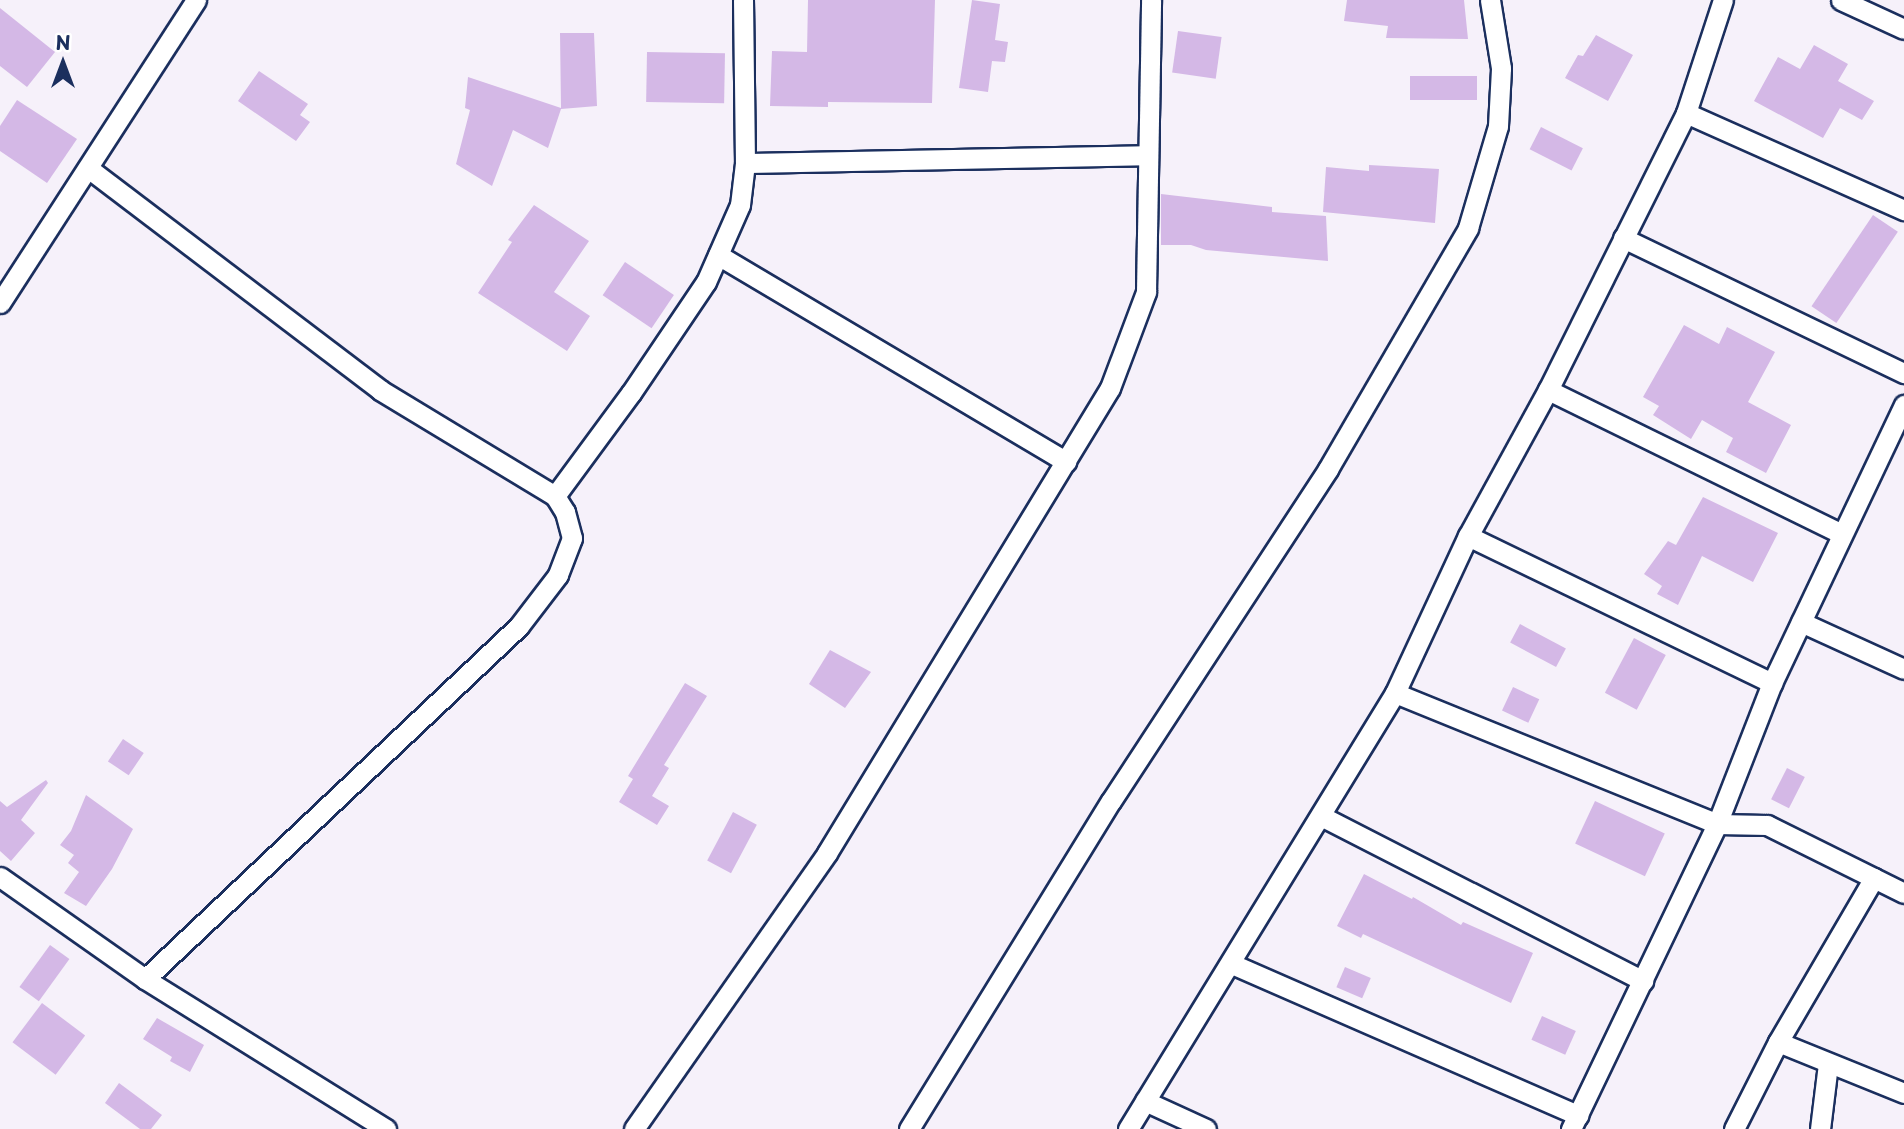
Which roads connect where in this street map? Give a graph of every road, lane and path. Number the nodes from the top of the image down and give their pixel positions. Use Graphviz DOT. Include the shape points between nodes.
graph roads {
  1 [pos="196,0"];
  2 [pos="743,0"];
  3 [pos="1151,0"];
  4 [pos="1490,0"];
  5 [pos="1723,0"];
  6 [pos="1841,0"];
  7 [pos="1904,29"];
  8 [pos="1686,113"];
  9 [pos="1148,155"];
  10 [pos="745,163"];
  11 [pos="88,168"];
  12 [pos="1904,210"];
  13 [pos="1623,239"];
  14 [pos="718,255"];
  15 [pos="0,303"];
  16 [pos="1904,373"];
  17 [pos="1548,390"];
  18 [pos="1902,415"];
  19 [pos="1066,462"];
  20 [pos="555,496"];
  21 [pos="1842,534"];
  22 [pos="1468,536"];
  23 [pos="1801,622"];
  24 [pos="1904,669"];
  25 [pos="1772,683"];
  26 [pos="1395,693"];
  27 [pos="1321,816"];
  28 [pos="1717,824"];
  29 [pos="0,877"];
  30 [pos="1874,878"];
  31 [pos="1904,893"];
  32 [pos="1231,964"];
  33 [pos="145,979"];
  34 [pos="1643,981"];
  35 [pos="1778,1042"];
  36 [pos="1828,1065"];
  37 [pos="1904,1093"];
  38 [pos="1145,1101"];
  39 [pos="1575,1122"];
  40 [pos="386,1129"];
  41 [pos="634,1129"];
  42 [pos="909,1129"];
  43 [pos="1128,1129"];
  44 [pos="1206,1129"];
  45 [pos="1734,1129"];
  46 [pos="1820,1129"];
  1 -- 11 [label="street"];
  2 -- 10 [label="street"];
  3 -- 9 [label="street"];
  4 -- 42 [label="street" via="1502,68 1497,126 1468,228 1328,469 1111,801"];
  5 -- 8 [label="street"];
  6 -- 7 [label="street"];
  8 -- 12 [label="street"];
  8 -- 13 [label="street"];
  9 -- 10 [label="street"];
  9 -- 19 [label="street" via="1146,292 1110,388"];
  10 -- 14 [label="street" via="740,205"];
  11 -- 15 [label="street"];
  11 -- 20 [label="street" via="380,390"];
  13 -- 16 [label="street"];
  13 -- 17 [label="street"];
  14 -- 19 [label="street"];
  14 -- 20 [label="street" via="706,282 654,360"];
  17 -- 21 [label="street"];
  17 -- 22 [label="street"];
  18 -- 21 [label="street"];
  19 -- 41 [label="street" via="827,853"];
  20 -- 33 [label="street" via="572,538 558,575 519,626"];
  21 -- 23 [label="street"];
  22 -- 25 [label="street"];
  22 -- 26 [label="street"];
  23 -- 24 [label="street"];
  23 -- 25 [label="street"];
  25 -- 28 [label="street"];
  26 -- 27 [label="street"];
  26 -- 28 [label="street"];
  27 -- 32 [label="street"];
  27 -- 34 [label="street"];
  28 -- 30 [label="street" via="1767,825"];
  28 -- 34 [label="street"];
  29 -- 33 [label="street"];
  30 -- 31 [label="street"];
  30 -- 35 [label="street"];
  32 -- 38 [label="street"];
  32 -- 39 [label="street"];
  33 -- 40 [label="street"];
  34 -- 39 [label="street"];
  35 -- 36 [label="street"];
  35 -- 45 [label="street"];
  36 -- 37 [label="street"];
  36 -- 46 [label="street"];
  38 -- 43 [label="street"];
  38 -- 44 [label="street"];
}
